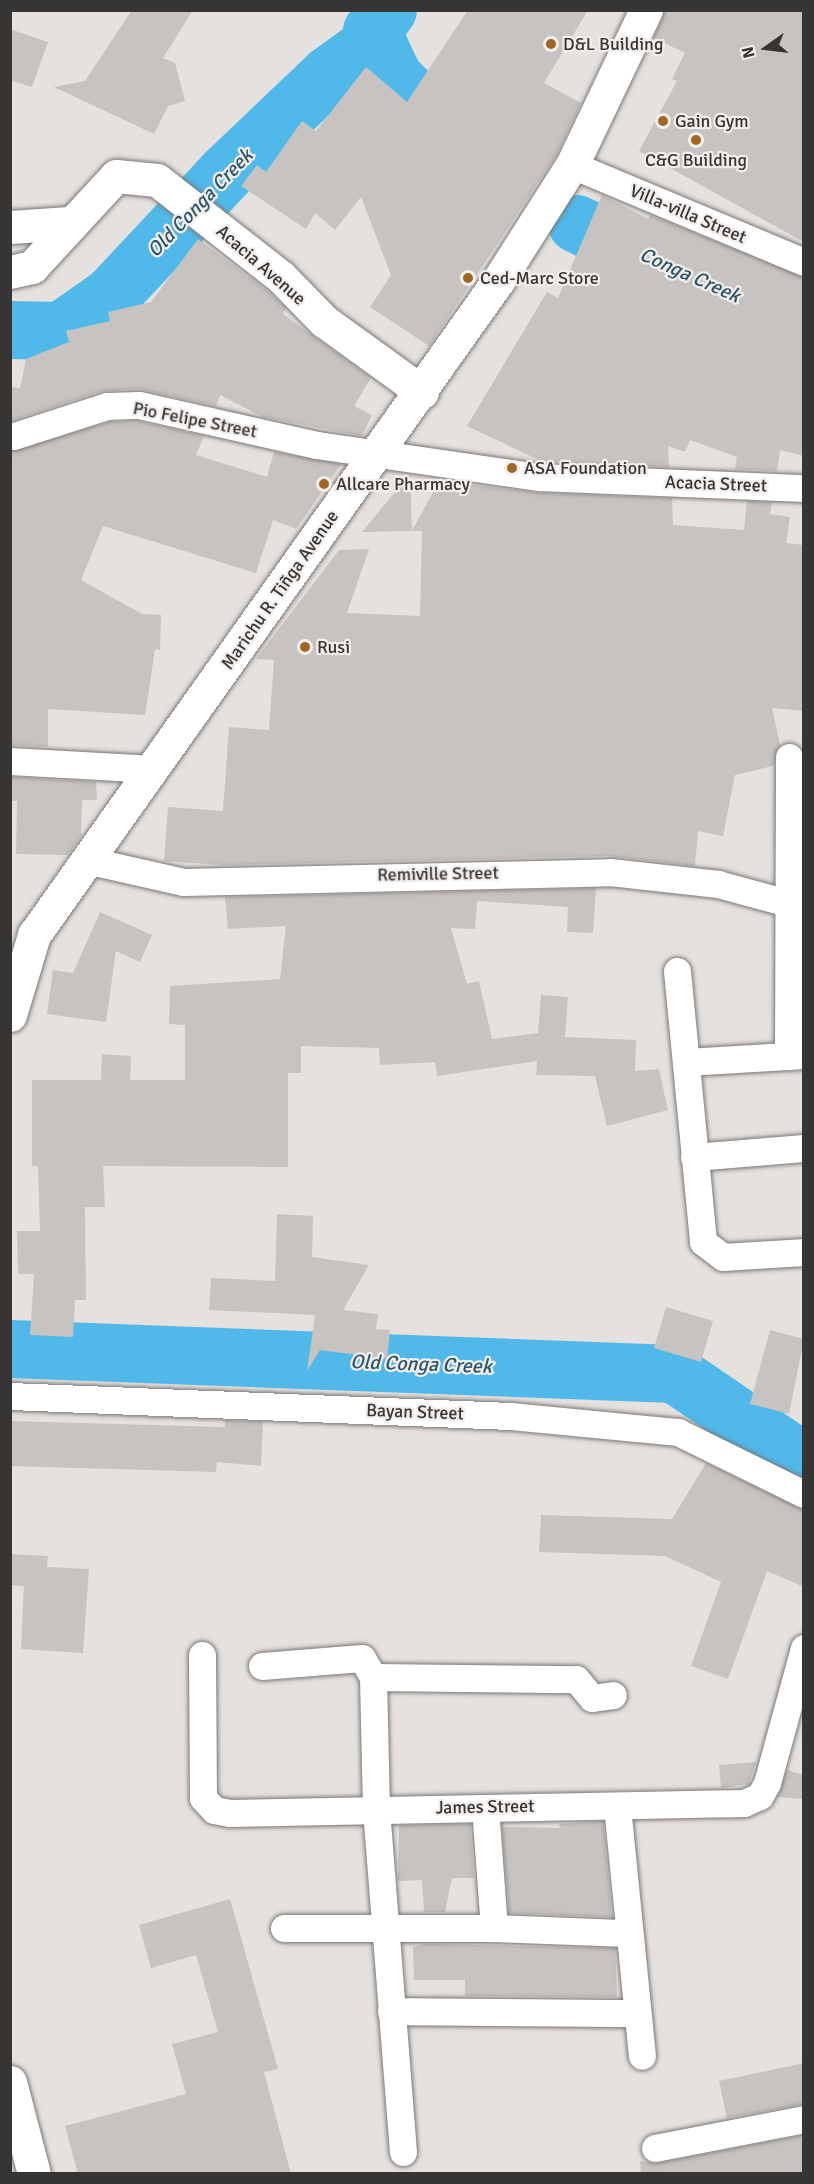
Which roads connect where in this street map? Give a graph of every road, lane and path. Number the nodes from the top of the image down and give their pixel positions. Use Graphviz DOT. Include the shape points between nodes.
graph roads {
  1 [pos="646,10"];
  2 [pos="572,165"];
  3 [pos="69,223"];
  4 [pos="10,227"];
  5 [pos="804,262"];
  6 [pos="10,272"];
  7 [pos="422,392"];
  8 [pos="14,436"];
  9 [pos="379,452"];
  10 [pos="804,488"];
  11 [pos="789,757"];
  12 [pos="10,761"];
  13 [pos="154,769"];
  14 [pos="86,860"];
  15 [pos="788,903"];
  16 [pos="677,971"];
  17 [pos="10,1015"];
  18 [pos="796,1055"];
  19 [pos="686,1062"];
  20 [pos="804,1148"];
  21 [pos="694,1157"];
  22 [pos="804,1252"];
  23 [pos="10,1396"];
  24 [pos="804,1494"];
  25 [pos="804,1648"];
  26 [pos="202,1655"];
  27 [pos="262,1666"];
  28 [pos="373,1677"];
  29 [pos="613,1695"];
  30 [pos="617,1806"];
  31 [pos="484,1808"];
  32 [pos="376,1809"];
  33 [pos="386,1924"];
  34 [pos="284,1928"];
  35 [pos="494,1928"];
  36 [pos="627,1933"];
  37 [pos="391,2011"];
  38 [pos="634,2013"];
  39 [pos="642,2056"];
  40 [pos="10,2082"];
  41 [pos="804,2119"];
  42 [pos="655,2148"];
  43 [pos="403,2152"];
  44 [pos="34,2174"];
  1 -- 2 [label="main road, Marichu R. Tiñga Avenue"];
  2 -- 5 [label="street, Villa-villa Street"];
  2 -- 7 [label="main road, Marichu R. Tiñga Avenue"];
  3 -- 4 [label="main road"];
  3 -- 6 [label="main road, Acacia Avenue" via="32,267"];
  3 -- 7 [label="main road, Acacia Avenue" via="116,176 157,180 231,237 324,321"];
  7 -- 9 [label="main road, Marichu R. Tiñga Avenue"];
  8 -- 9 [label="street, Pio Felipe Street" via="107,406 139,405 317,445"];
  9 -- 10 [label="street, Acacia Street" via="540,477"];
  9 -- 13 [label="main road, Marichu R. Tiñga Avenue"];
  11 -- 15 [label="street"];
  12 -- 13 [label="street"];
  13 -- 14 [label="main road, Marichu R. Tiñga Avenue"];
  14 -- 15 [label="street, Remiville Street" via="184,882 610,872 718,884"];
  14 -- 17 [label="main road, Marichu R. Tiñga Avenue" via="34,935"];
  15 -- 18 [label="street"];
  16 -- 19 [label="street"];
  18 -- 19 [label="street"];
  19 -- 21 [label="street"];
  20 -- 21 [label="street"];
  21 -- 22 [label="street" via="700,1230 710,1250 733,1258"];
  23 -- 24 [label="street, Bayan Street" via="511,1416 678,1432"];
  25 -- 30 [label="street, James Street" via="760,1796 744,1803"];
  26 -- 32 [label="street, James Street" via="203,1798 208,1806 229,1813"];
  27 -- 28 [label="street" via="362,1658"];
  28 -- 29 [label="street" via="576,1679 592,1698"];
  28 -- 32 [label="street"];
  30 -- 31 [label="street, James Street"];
  30 -- 36 [label="street"];
  31 -- 32 [label="street, James Street"];
  31 -- 35 [label="street"];
  32 -- 33 [label="street"];
  33 -- 34 [label="street"];
  33 -- 35 [label="street"];
  33 -- 37 [label="street"];
  35 -- 36 [label="street"];
  36 -- 38 [label="street"];
  37 -- 38 [label="street"];
  37 -- 43 [label="street"];
  38 -- 39 [label="street"];
  40 -- 44 [label="main road"];
  41 -- 42 [label="street"];
}
